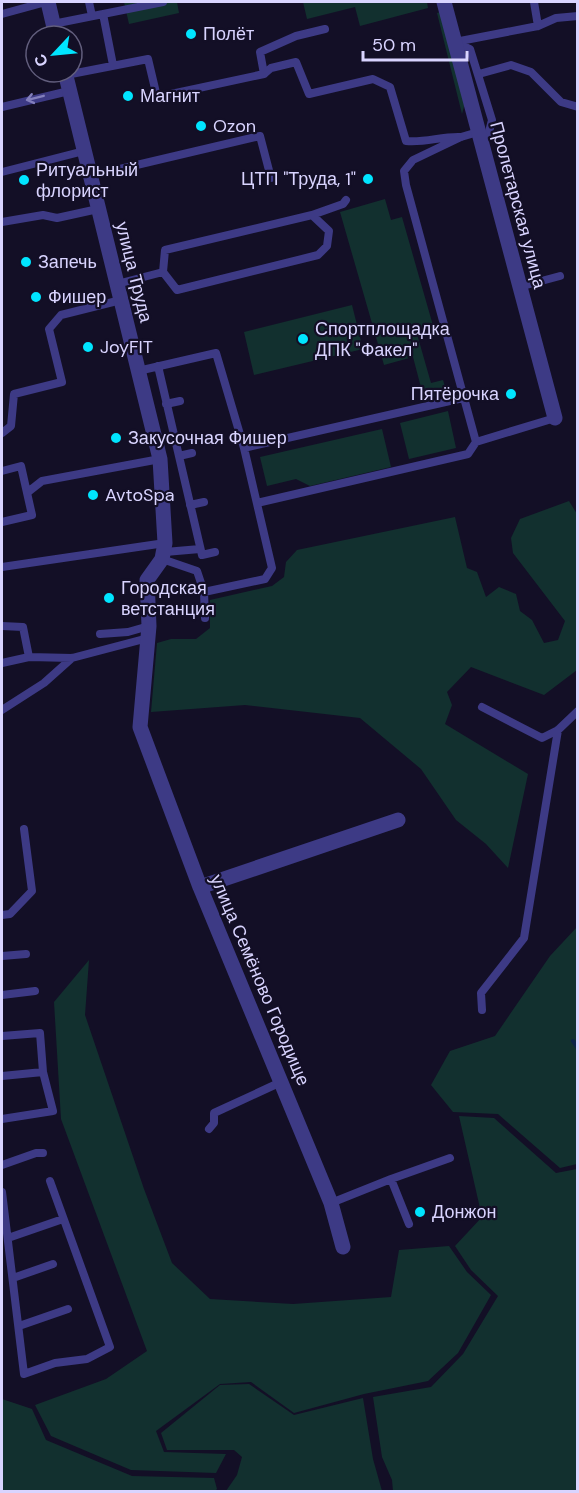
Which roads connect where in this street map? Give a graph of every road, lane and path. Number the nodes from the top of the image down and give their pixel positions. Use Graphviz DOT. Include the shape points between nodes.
graph roads {
  1 [pos="47,2"];
  2 [pos="89,2"];
  3 [pos="163,2"];
  4 [pos="444,2"];
  5 [pos="534,2"];
  6 [pos="2,14"];
  7 [pos="103,14"];
  8 [pos="92,16"];
  9 [pos="578,16"];
  10 [pos="53,24"];
  11 [pos="71,24"];
  12 [pos="538,26"];
  13 [pos="325,29"];
  14 [pos="454,42"];
  15 [pos="114,65"];
  16 [pos="84,74"];
  17 [pos="264,74"];
  18 [pos="479,74"];
  19 [pos="55,84"];
  20 [pos="68,84"];
  21 [pos="2,107"];
  22 [pos="578,107"];
  23 [pos="461,137"];
  24 [pos="480,138"];
  25 [pos="84,151"];
  26 [pos="2,172"];
  27 [pos="90,176"];
  28 [pos="271,178"];
  29 [pos="346,200"];
  30 [pos="98,209"];
  31 [pos="312,214"];
  32 [pos="2,222"];
  33 [pos="163,272"];
  34 [pos="560,276"];
  35 [pos="117,284"];
  36 [pos="519,287"];
  37 [pos="121,300"];
  38 [pos="158,366"];
  39 [pos="138,371"];
  40 [pos="463,398"];
  41 [pos="180,401"];
  42 [pos="166,404"];
  43 [pos="555,418"];
  44 [pos="2,434"];
  45 [pos="476,442"];
  46 [pos="244,448"];
  47 [pos="192,453"];
  48 [pos="179,456"];
  49 [pos="160,459"];
  50 [pos="2,471"];
  51 [pos="28,492"];
  52 [pos="204,502"];
  53 [pos="257,503"];
  54 [pos="190,505"];
  55 [pos="2,522"];
  56 [pos="200,549"];
  57 [pos="164,551"];
  58 [pos="215,552"];
  59 [pos="2,567"];
  60 [pos="204,591"];
  61 [pos="205,618"];
  62 [pos="2,626"];
  63 [pos="148,632"];
  64 [pos="100,634"];
  65 [pos="29,657"];
  66 [pos="72,658"];
  67 [pos="2,663"];
  68 [pos="482,706"];
  69 [pos="2,710"];
  70 [pos="578,711"];
  71 [pos="558,730"];
  72 [pos="398,820"];
  73 [pos="24,829"];
  74 [pos="200,887"];
  75 [pos="2,915"];
  76 [pos="26,954"];
  77 [pos="2,956"];
  78 [pos="35,991"];
  79 [pos="2,995"];
  80 [pos="482,1010"];
  81 [pos="2,1036"];
  82 [pos="44,1072"];
  83 [pos="2,1076"];
  84 [pos="281,1082"];
  85 [pos="2,1119"];
  86 [pos="208,1129"];
  87 [pos="43,1153"];
  88 [pos="450,1158"];
  89 [pos="2,1165"];
  90 [pos="391,1179"];
  91 [pos="50,1181"];
  92 [pos="2,1192"];
  93 [pos="331,1203"];
  94 [pos="63,1219"];
  95 [pos="408,1224"];
  96 [pos="8,1238"];
  97 [pos="343,1247"];
  98 [pos="53,1264"];
  99 [pos="13,1278"];
  100 [pos="68,1309"];
  101 [pos="19,1326"];
  1 -- 6 [label="lane"];
  1 -- 10 [label="street"];
  2 -- 8 [label="lane"];
  3 -- 7 [label="lane"];
  4 -- 14 [label="street, Пролетарская улица"];
  5 -- 12 [label="lane"];
  7 -- 8 [label="lane"];
  7 -- 15 [label="lane"];
  8 -- 11 [label="lane"];
  9 -- 12 [label="lane" via="556,18"];
  12 -- 14 [label="lane"];
  13 -- 17 [label="lane" via="296,36 260,52"];
  14 -- 18 [label="lane" via="470,49"];
  14 -- 24 [label="street, Пролетарская улица"];
  15 -- 16 [label="lane"];
  15 -- 17 [label="lane" via="148,58 157,97"];
  17 -- 23 [label="lane" via="271,68 296,62 309,94 373,80 390,87 406,141"];
  18 -- 22 [label="lane" via="511,65 521,68 531,72 561,102"];
  18 -- 24 [label="lane" via="492,120 489,132"];
  19 -- 21 [label="lane, one-way"];
  20 -- 25 [label="street, улица Труда"];
  23 -- 24 [label="lane"];
  23 -- 40 [label="lane" via="413,160 404,171"];
  24 -- 36 [label="street, Пролетарская улица"];
  25 -- 26 [label="lane"];
  25 -- 27 [label="street, улица Труда"];
  27 -- 28 [label="lane" via="260,136"];
  27 -- 30 [label="street, улица Труда"];
  29 -- 31 [label="lane"];
  30 -- 32 [label="lane" via="57,218 43,215"];
  30 -- 35 [label="street, улица Труда"];
  31 -- 33 [label="lane" via="165,250"];
  31 -- 33 [label="lane" via="329,231 327,246 318,255 177,290"];
  33 -- 35 [label="lane"];
  34 -- 36 [label="lane"];
  35 -- 37 [label="street, улица Труда"];
  36 -- 43 [label="street, Пролетарская улица"];
  37 -- 39 [label="street, улица Труда"];
  37 -- 44 [label="lane" via="83,305 61,315 49,329 62,382 14,394 11,426"];
  38 -- 39 [label="lane"];
  38 -- 42 [label="lane"];
  38 -- 46 [label="lane" via="216,353"];
  39 -- 49 [label="street, улица Труда"];
  40 -- 45 [label="lane"];
  40 -- 46 [label="lane"];
  41 -- 42 [label="lane"];
  42 -- 48 [label="lane"];
  43 -- 45 [label="lane"];
  45 -- 53 [label="lane" via="468,454"];
  46 -- 53 [label="lane"];
  47 -- 48 [label="lane"];
  48 -- 54 [label="lane"];
  49 -- 51 [label="lane" via="42,480"];
  49 -- 57 [label="street, улица Труда"];
  50 -- 51 [label="lane" via="21,466"];
  51 -- 55 [label="lane" via="32,515"];
  52 -- 54 [label="lane"];
  53 -- 60 [label="lane" via="272,568 266,579"];
  54 -- 56 [label="lane"];
  56 -- 57 [label="lane"];
  56 -- 58 [label="lane" via="202,555"];
  57 -- 59 [label="lane"];
  57 -- 60 [label="lane" via="197,571"];
  57 -- 63 [label="street" via="147,580"];
  60 -- 61 [label="lane"];
  62 -- 65 [label="lane" via="23,627"];
  63 -- 64 [label="lane"];
  63 -- 66 [label="lane"];
  63 -- 74 [label="street, улица Семёново Городище" via="140,727"];
  65 -- 66 [label="lane"];
  65 -- 67 [label="lane"];
  66 -- 69 [label="lane" via="44,683"];
  68 -- 71 [label="lane" via="542,738"];
  70 -- 71 [label="lane"];
  71 -- 80 [label="lane" via="524,938 481,993"];
  72 -- 74 [label="street"];
  73 -- 75 [label="lane" via="32,891 10,914"];
  74 -- 84 [label="street, улица Семёново Городище"];
  76 -- 77 [label="lane"];
  78 -- 79 [label="lane"];
  81 -- 82 [label="lane" via="40,1033"];
  82 -- 83 [label="lane"];
  82 -- 85 [label="lane" via="53,1111"];
  84 -- 86 [label="lane" via="214,1113 214,1123"];
  84 -- 93 [label="street, улица Семёново Городище"];
  87 -- 89 [label="lane"];
  88 -- 90 [label="lane"];
  90 -- 93 [label="lane"];
  90 -- 95 [label="lane"];
  91 -- 94 [label="lane"];
  92 -- 96 [label="lane"];
  93 -- 97 [label="street, улица Семёново Городище"];
  94 -- 96 [label="lane"];
  94 -- 101 [label="lane" via="110,1347 87,1359 55,1363 24,1374"];
  96 -- 99 [label="lane"];
  98 -- 99 [label="lane"];
  99 -- 101 [label="lane"];
  100 -- 101 [label="lane"];
}
